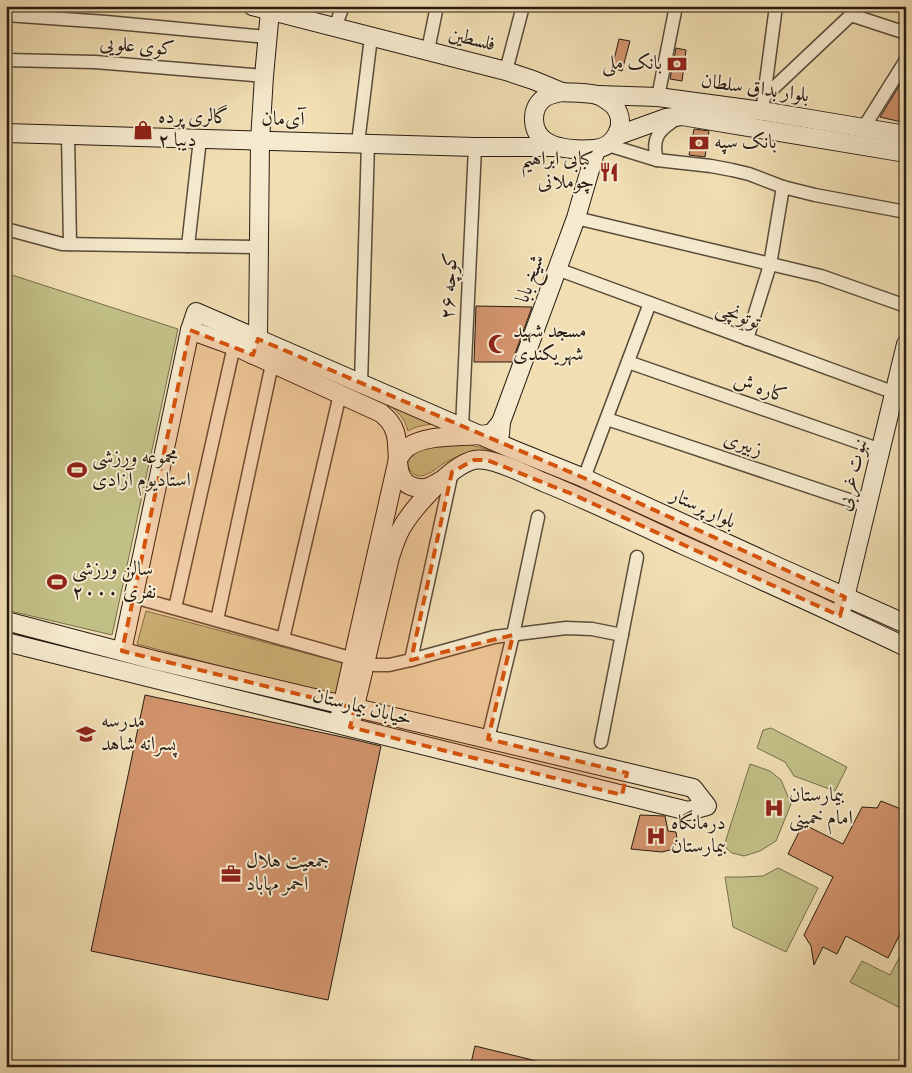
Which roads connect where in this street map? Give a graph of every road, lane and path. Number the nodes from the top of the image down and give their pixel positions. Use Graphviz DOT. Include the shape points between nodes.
graph roads {
  1 [pos="252,6"];
  2 [pos="342,6"];
  3 [pos="437,6"];
  4 [pos="523,6"];
  5 [pos="676,6"];
  6 [pos="776,6"];
  7 [pos="861,6"];
  8 [pos="270,11"];
  9 [pos="6,15"];
  10 [pos="851,15"];
  11 [pos="335,28"];
  12 [pos="906,33"];
  13 [pos="371,36"];
  14 [pos="267,38"];
  15 [pos="428,50"];
  16 [pos="6,60"];
  17 [pos="906,60"];
  18 [pos="506,70"];
  19 [pos="264,76"];
  20 [pos="562,92"];
  21 [pos="598,95"];
  22 [pos="658,97"];
  23 [pos="763,104"];
  24 [pos="682,116"];
  25 [pos="864,127"];
  26 [pos="6,133"];
  27 [pos="68,135"];
  28 [pos="906,135"];
  29 [pos="200,139"];
  30 [pos="260,141"];
  31 [pos="363,143"];
  32 [pos="607,143"];
  33 [pos="475,147"];
  34 [pos="558,147"];
  35 [pos="906,153"];
  36 [pos="656,160"];
  37 [pos="783,187"];
  38 [pos="906,212"];
  39 [pos="576,218"];
  40 [pos="6,229"];
  41 [pos="70,244"];
  42 [pos="188,246"];
  43 [pos="259,247"];
  44 [pos="770,265"];
  45 [pos="557,269"];
  46 [pos="650,303"];
  47 [pos="906,306"];
  48 [pos="190,330"];
  49 [pos="747,339"];
  50 [pos="906,344"];
  51 [pos="234,346"];
  52 [pos="255,347"];
  53 [pos="628,362"];
  54 [pos="272,364"];
  55 [pos="361,384"];
  56 [pos="340,394"];
  57 [pos="900,395"];
  58 [pos="607,419"];
  59 [pos="501,422"];
  60 [pos="462,428"];
  61 [pos="480,436"];
  62 [pos="512,449"];
  63 [pos="880,450"];
  64 [pos="398,459"];
  65 [pos="446,476"];
  66 [pos="584,478"];
  67 [pos="388,503"];
  68 [pos="867,506"];
  69 [pos="410,516"];
  70 [pos="538,518"];
  71 [pos="637,557"];
  72 [pos="134,597"];
  73 [pos="845,597"];
  74 [pos="175,608"];
  75 [pos="840,616"];
  76 [pos="217,620"];
  77 [pos="6,621"];
  78 [pos="906,624"];
  79 [pos="622,635"];
  80 [pos="513,636"];
  81 [pos="284,639"];
  82 [pos="6,642"];
  83 [pos="906,647"];
  84 [pos="122,651"];
  85 [pos="411,660"];
  86 [pos="359,661"];
  87 [pos="349,706"];
  88 [pos="344,725"];
  89 [pos="488,740"];
  90 [pos="601,742"];
  91 [pos="628,772"];
  92 [pos="622,795"];
  1 -- 8 [label="street, فلسطین"];
  2 -- 11 [label="street"];
  3 -- 15 [label="street"];
  4 -- 18 [label="street"];
  5 -- 22 [label="street"];
  6 -- 23 [label="street"];
  7 -- 10 [label="street"];
  8 -- 11 [label="street, فلسطین"];
  8 -- 14 [label="street"];
  9 -- 14 [label="street"];
  10 -- 12 [label="street"];
  10 -- 23 [label="street"];
  11 -- 13 [label="street, فلسطین"];
  13 -- 15 [label="street, فلسطین"];
  13 -- 31 [label="street"];
  14 -- 19 [label="street"];
  15 -- 18 [label="street, فلسطین"];
  16 -- 19 [label="street, کوی علویی" via="95,62"];
  17 -- 25 [label="street"];
  18 -- 20 [label="street, فلسطین"];
  19 -- 30 [label="street"];
  20 -- 21 [label="street"];
  20 -- 34 [label="street" via="543,99 534,117 539,135"];
  21 -- 22 [label="street, بلوار بداق سلطان"];
  21 -- 32 [label="street" via="615,108 619,116 620,127"];
  22 -- 23 [label="street, بلوار بداق سلطان"];
  23 -- 25 [label="street, بلوار بداق سلطان"];
  24 -- 32 [label="street" via="666,118"];
  24 -- 35 [label="street"];
  24 -- 36 [label="street" via="669,123 654,142"];
  25 -- 28 [label="street, بلوار بداق سلطان"];
  26 -- 27 [label="street, آی‌مان"];
  27 -- 29 [label="street, آی‌مان"];
  27 -- 41 [label="street"];
  29 -- 30 [label="street, آی‌مان"];
  29 -- 42 [label="street"];
  30 -- 31 [label="street, آی‌مان"];
  30 -- 43 [label="street"];
  31 -- 33 [label="street, آی‌مان"];
  31 -- 55 [label="street"];
  32 -- 34 [label="street"];
  32 -- 36 [label="street"];
  32 -- 39 [label="street, شیخ بابا"];
  33 -- 34 [label="street, آی‌مان"];
  33 -- 60 [label="street, کوچه ۲۶"];
  36 -- 37 [label="street" via="732,170"];
  37 -- 38 [label="street"];
  37 -- 44 [label="street"];
  39 -- 44 [label="street"];
  39 -- 45 [label="street, شیخ بابا"];
  40 -- 41 [label="street"];
  41 -- 42 [label="street"];
  42 -- 43 [label="street"];
  43 -- 52 [label="street"];
  44 -- 47 [label="street" via="821,276"];
  44 -- 49 [label="street"];
  45 -- 46 [label="street, توتونچی"];
  45 -- 59 [label="street, شیخ بابا"];
  46 -- 49 [label="street, توتونچی"];
  46 -- 53 [label="street"];
  48 -- 51 [label="street"];
  48 -- 52 [label="street" via="196,312"];
  48 -- 72 [label="street"];
  49 -- 57 [label="street, توتونچی"];
  50 -- 57 [label="street, نبوت غربی"];
  51 -- 52 [label="street"];
  51 -- 74 [label="street"];
  52 -- 54 [label="street"];
  52 -- 55 [label="street, بلوار پرستار"];
  53 -- 58 [label="street"];
  53 -- 63 [label="street, کاره ش"];
  54 -- 56 [label="street"];
  54 -- 76 [label="street"];
  55 -- 60 [label="street, بلوار پرستار"];
  56 -- 64 [label="street" via="390,420 396,433"];
  56 -- 81 [label="street"];
  57 -- 63 [label="street, نبوت غربی"];
  58 -- 66 [label="street"];
  58 -- 68 [label="street, زبیری"];
  59 -- 61 [label="street" via="493,432"];
  59 -- 62 [label="street" via="501,439"];
  60 -- 61 [label="street, بلوار پرستار"];
  61 -- 62 [label="street, بلوار پرستار"];
  61 -- 64 [label="street" via="423,440 409,446"];
  62 -- 66 [label="street, بلوار پرستار"];
  63 -- 68 [label="street, نبوت غربی"];
  64 -- 65 [label="street" via="400,474 410,486 426,488"];
  64 -- 67 [label="street"];
  65 -- 69 [label="street"];
  65 -- 75 [label="street" via="474,460 500,464"];
  65 -- 85 [label="street"];
  66 -- 73 [label="street, بلوار پرستار"];
  67 -- 69 [label="street" via="395,498 404,498 411,506"];
  67 -- 86 [label="street"];
  68 -- 73 [label="street, نبوت غربی"];
  69 -- 86 [label="street" via="395,542"];
  70 -- 80 [label="street"];
  71 -- 79 [label="street"];
  72 -- 74 [label="street"];
  72 -- 84 [label="street"];
  73 -- 75 [label="street, نبوت غربی"];
  73 -- 78 [label="street, بلوار پرستار"];
  74 -- 76 [label="street"];
  75 -- 83 [label="street"];
  76 -- 81 [label="street"];
  77 -- 84 [label="street"];
  79 -- 80 [label="street" via="566,628"];
  79 -- 90 [label="street"];
  80 -- 85 [label="street" via="494,637"];
  80 -- 89 [label="street"];
  81 -- 86 [label="street"];
  82 -- 88 [label="street, خیابان بیمارستان"];
  84 -- 87 [label="street"];
  85 -- 86 [label="street" via="389,665"];
  86 -- 87 [label="street"];
  87 -- 88 [label="street"];
  87 -- 89 [label="street"];
  88 -- 92 [label="street, خیابان بیمارستان"];
  89 -- 91 [label="street"];
  91 -- 92 [label="street"];
  91 -- 92 [label="street, خیابان بیمارستان" via="693,788 707,806 688,811"];
}
